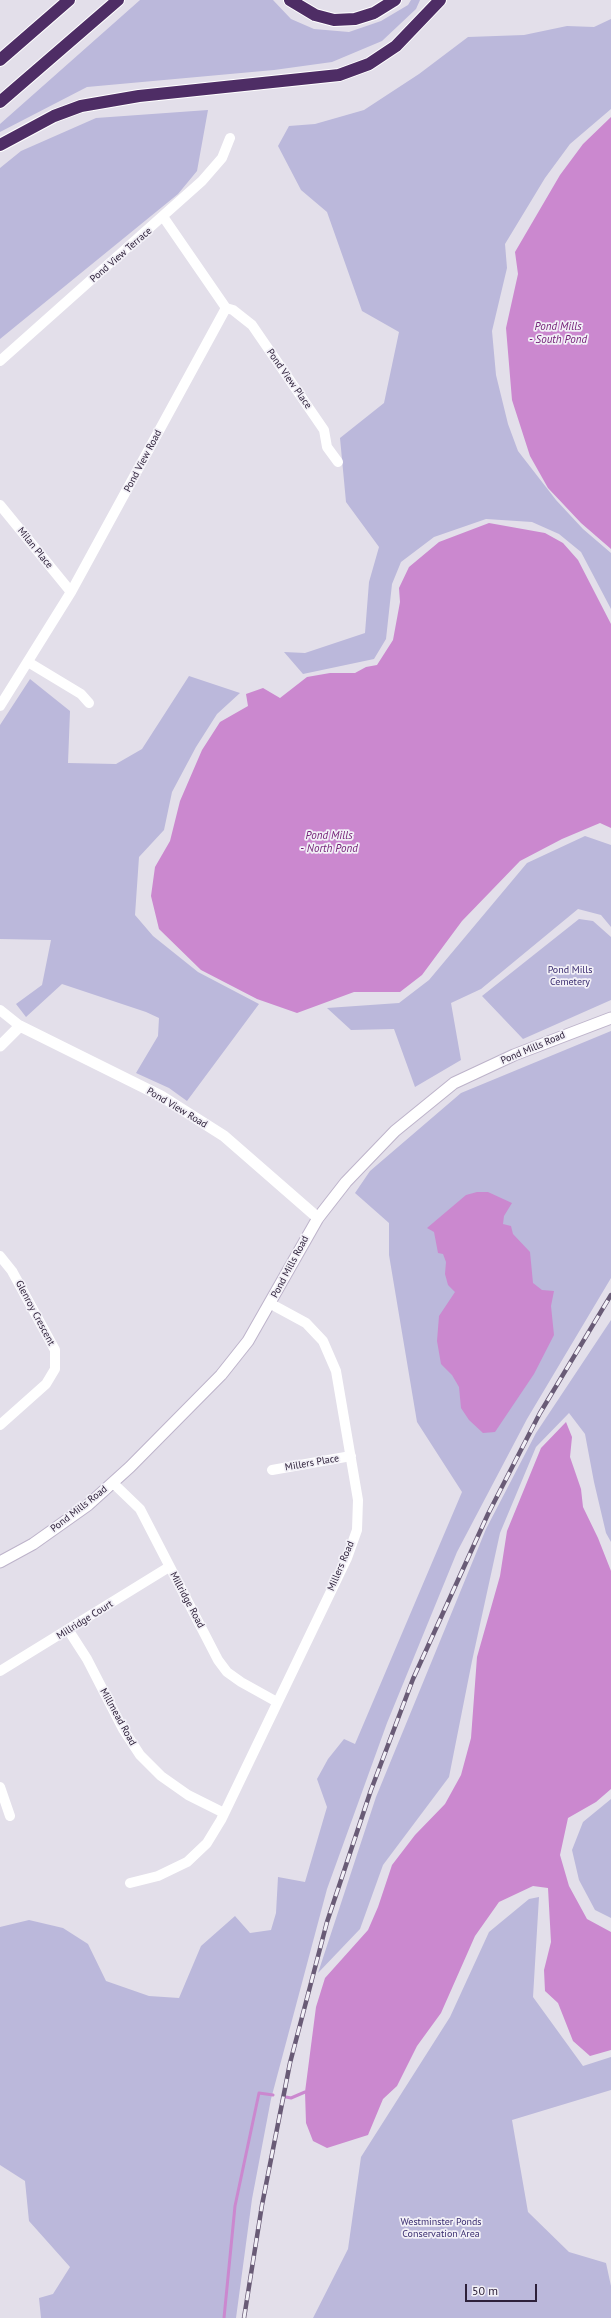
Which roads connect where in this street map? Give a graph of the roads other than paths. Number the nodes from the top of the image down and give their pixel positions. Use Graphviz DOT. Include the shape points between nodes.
graph roads {
  1 [pos="69,0"];
  2 [pos="118,0"];
  3 [pos="290,0"];
  4 [pos="395,0"];
  5 [pos="429,0"];
  6 [pos="440,0"];
  7 [pos="420,21"];
  8 [pos="0,60"];
  9 [pos="0,102"];
  10 [pos="230,138"];
  11 [pos="0,145"];
  12 [pos="164,218"];
  13 [pos="226,308"];
  14 [pos="0,361"];
  15 [pos="338,462"];
  16 [pos="0,505"];
  17 [pos="71,592"];
  18 [pos="28,662"];
  19 [pos="89,703"];
  20 [pos="0,706"];
  21 [pos="0,1010"];
  22 [pos="611,1018"];
  23 [pos="20,1026"];
  24 [pos="0,1046"];
  25 [pos="318,1218"];
  26 [pos="0,1256"];
  27 [pos="270,1304"];
  28 [pos="0,1425"];
  29 [pos="351,1456"];
  30 [pos="272,1470"];
  31 [pos="113,1483"];
  32 [pos="0,1562"];
  33 [pos="169,1567"];
  34 [pos="69,1631"];
  35 [pos="0,1671"];
  36 [pos="278,1702"];
  37 [pos="0,1786"];
  38 [pos="224,1813"];
  39 [pos="10,1816"];
  40 [pos="130,1883"];
  1 -- 8 [label="highway"];
  2 -- 9 [label="highway"];
  3 -- 4 [label="highway" via="315,15 334,20 355,19 374,13"];
  5 -- 7 [label="highway"];
  6 -- 7 [label="highway"];
  7 -- 11 [label="highway" via="396,46 369,64 339,75 139,96 80,106 54,116"];
  10 -- 12 [label="street, Pond View Terrace" via="222,158"];
  12 -- 13 [label="street"];
  12 -- 14 [label="street, Pond View Terrace"];
  13 -- 15 [label="street, Pond View Place" via="233,310 252,325 324,430 327,447"];
  13 -- 17 [label="street, Pond View Road"];
  16 -- 17 [label="street, Milan Place"];
  17 -- 18 [label="street, Pond View Road"];
  18 -- 19 [label="street" via="81,694"];
  18 -- 20 [label="street, Pond View Road"];
  21 -- 23 [label="street, Pond View Road"];
  22 -- 25 [label="main road, Pond Mills Road" via="514,1055 454,1083 395,1131 346,1182"];
  23 -- 24 [label="main road"];
  23 -- 25 [label="main road, Pond View Road" via="161,1096 224,1136"];
  25 -- 27 [label="main road, Pond Mills Road"];
  26 -- 28 [label="street, Glenroy Crescent" via="12,1271 55,1350 55,1369 46,1384"];
  27 -- 29 [label="street, Millers Road" via="306,1323 323,1341 336,1371"];
  27 -- 31 [label="main road, Pond Mills Road" via="248,1341 221,1376"];
  29 -- 30 [label="street, Millers Place"];
  29 -- 36 [label="street, Millers Road" via="358,1500 357,1530 347,1558"];
  31 -- 32 [label="main road, Pond Mills Road" via="60,1526"];
  31 -- 33 [label="street, Millridge Road" via="140,1509"];
  33 -- 34 [label="street, Millridge Court"];
  33 -- 36 [label="street, Millridge Road" via="218,1660 227,1672"];
  34 -- 35 [label="street, Millridge Court"];
  34 -- 38 [label="street, Millmead Road" via="87,1659 123,1730 140,1754 161,1776"];
  36 -- 38 [label="street, Millers Road"];
  37 -- 39 [label="street"];
  38 -- 40 [label="street, Millers Road" via="207,1843 187,1862 158,1876"];
}
